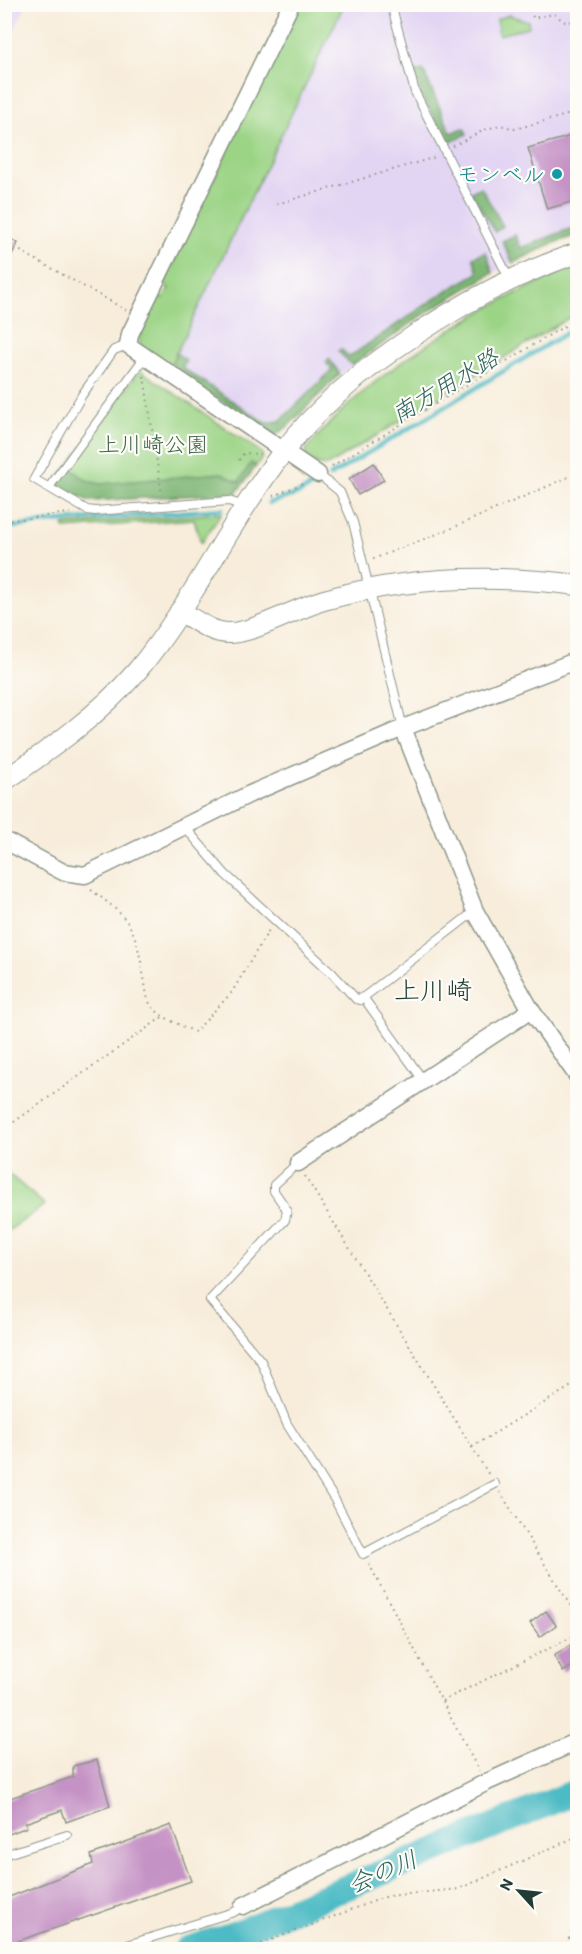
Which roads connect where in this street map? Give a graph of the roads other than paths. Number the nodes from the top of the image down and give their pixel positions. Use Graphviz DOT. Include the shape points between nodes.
graph roads {
  1 [pos="291,4"];
  2 [pos="391,4"];
  3 [pos="578,253"];
  4 [pos="510,280"];
  5 [pos="128,345"];
  6 [pos="144,364"];
  7 [pos="275,453"];
  8 [pos="318,474"];
  9 [pos="50,486"];
  10 [pos="246,507"];
  11 [pos="578,585"];
  12 [pos="370,588"];
  13 [pos="180,611"];
  14 [pos="578,660"];
  15 [pos="403,728"];
  16 [pos="4,781"];
  17 [pos="183,826"];
  18 [pos="4,840"];
  19 [pos="475,911"];
  20 [pos="363,997"];
  21 [pos="531,1010"];
  22 [pos="578,1077"];
  23 [pos="423,1080"];
  24 [pos="298,1163"];
  25 [pos="495,1484"];
  26 [pos="578,1741"];
  27 [pos="67,1835"];
  28 [pos="4,1855"];
  29 [pos="243,1906"];
  30 [pos="111,1950"];
  1 -- 5 [label="street"];
  2 -- 4 [label="lane" via="415,92"];
  3 -- 4 [label="street"];
  4 -- 7 [label="street" via="434,324 373,366"];
  5 -- 6 [label="street"];
  5 -- 9 [label="lane" via="114,350 71,411 34,479"];
  6 -- 7 [label="street"];
  6 -- 9 [label="lane"];
  7 -- 8 [label="street"];
  7 -- 10 [label="street"];
  8 -- 12 [label="lane" via="344,497"];
  9 -- 10 [label="lane" via="87,510 229,501"];
  10 -- 13 [label="street"];
  11 -- 12 [label="street" via="466,579"];
  12 -- 13 [label="street" via="322,600 230,633 213,630"];
  12 -- 15 [label="lane"];
  13 -- 16 [label="street" via="147,658 113,696 77,728"];
  14 -- 15 [label="street"];
  15 -- 17 [label="street"];
  15 -- 19 [label="street"];
  17 -- 18 [label="street" via="81,876 57,870"];
  17 -- 20 [label="lane" via="225,874 332,973 353,998"];
  19 -- 20 [label="lane"];
  19 -- 21 [label="street"];
  20 -- 23 [label="lane"];
  21 -- 22 [label="street"];
  21 -- 23 [label="street"];
  23 -- 24 [label="street"];
  24 -- 25 [label="lane" via="274,1185 287,1210 285,1220 210,1300 261,1361 287,1424 335,1500 363,1554"];
  26 -- 29 [label="street" via="485,1783"];
  27 -- 28 [label="lane"];
  29 -- 30 [label="lane"];
}
